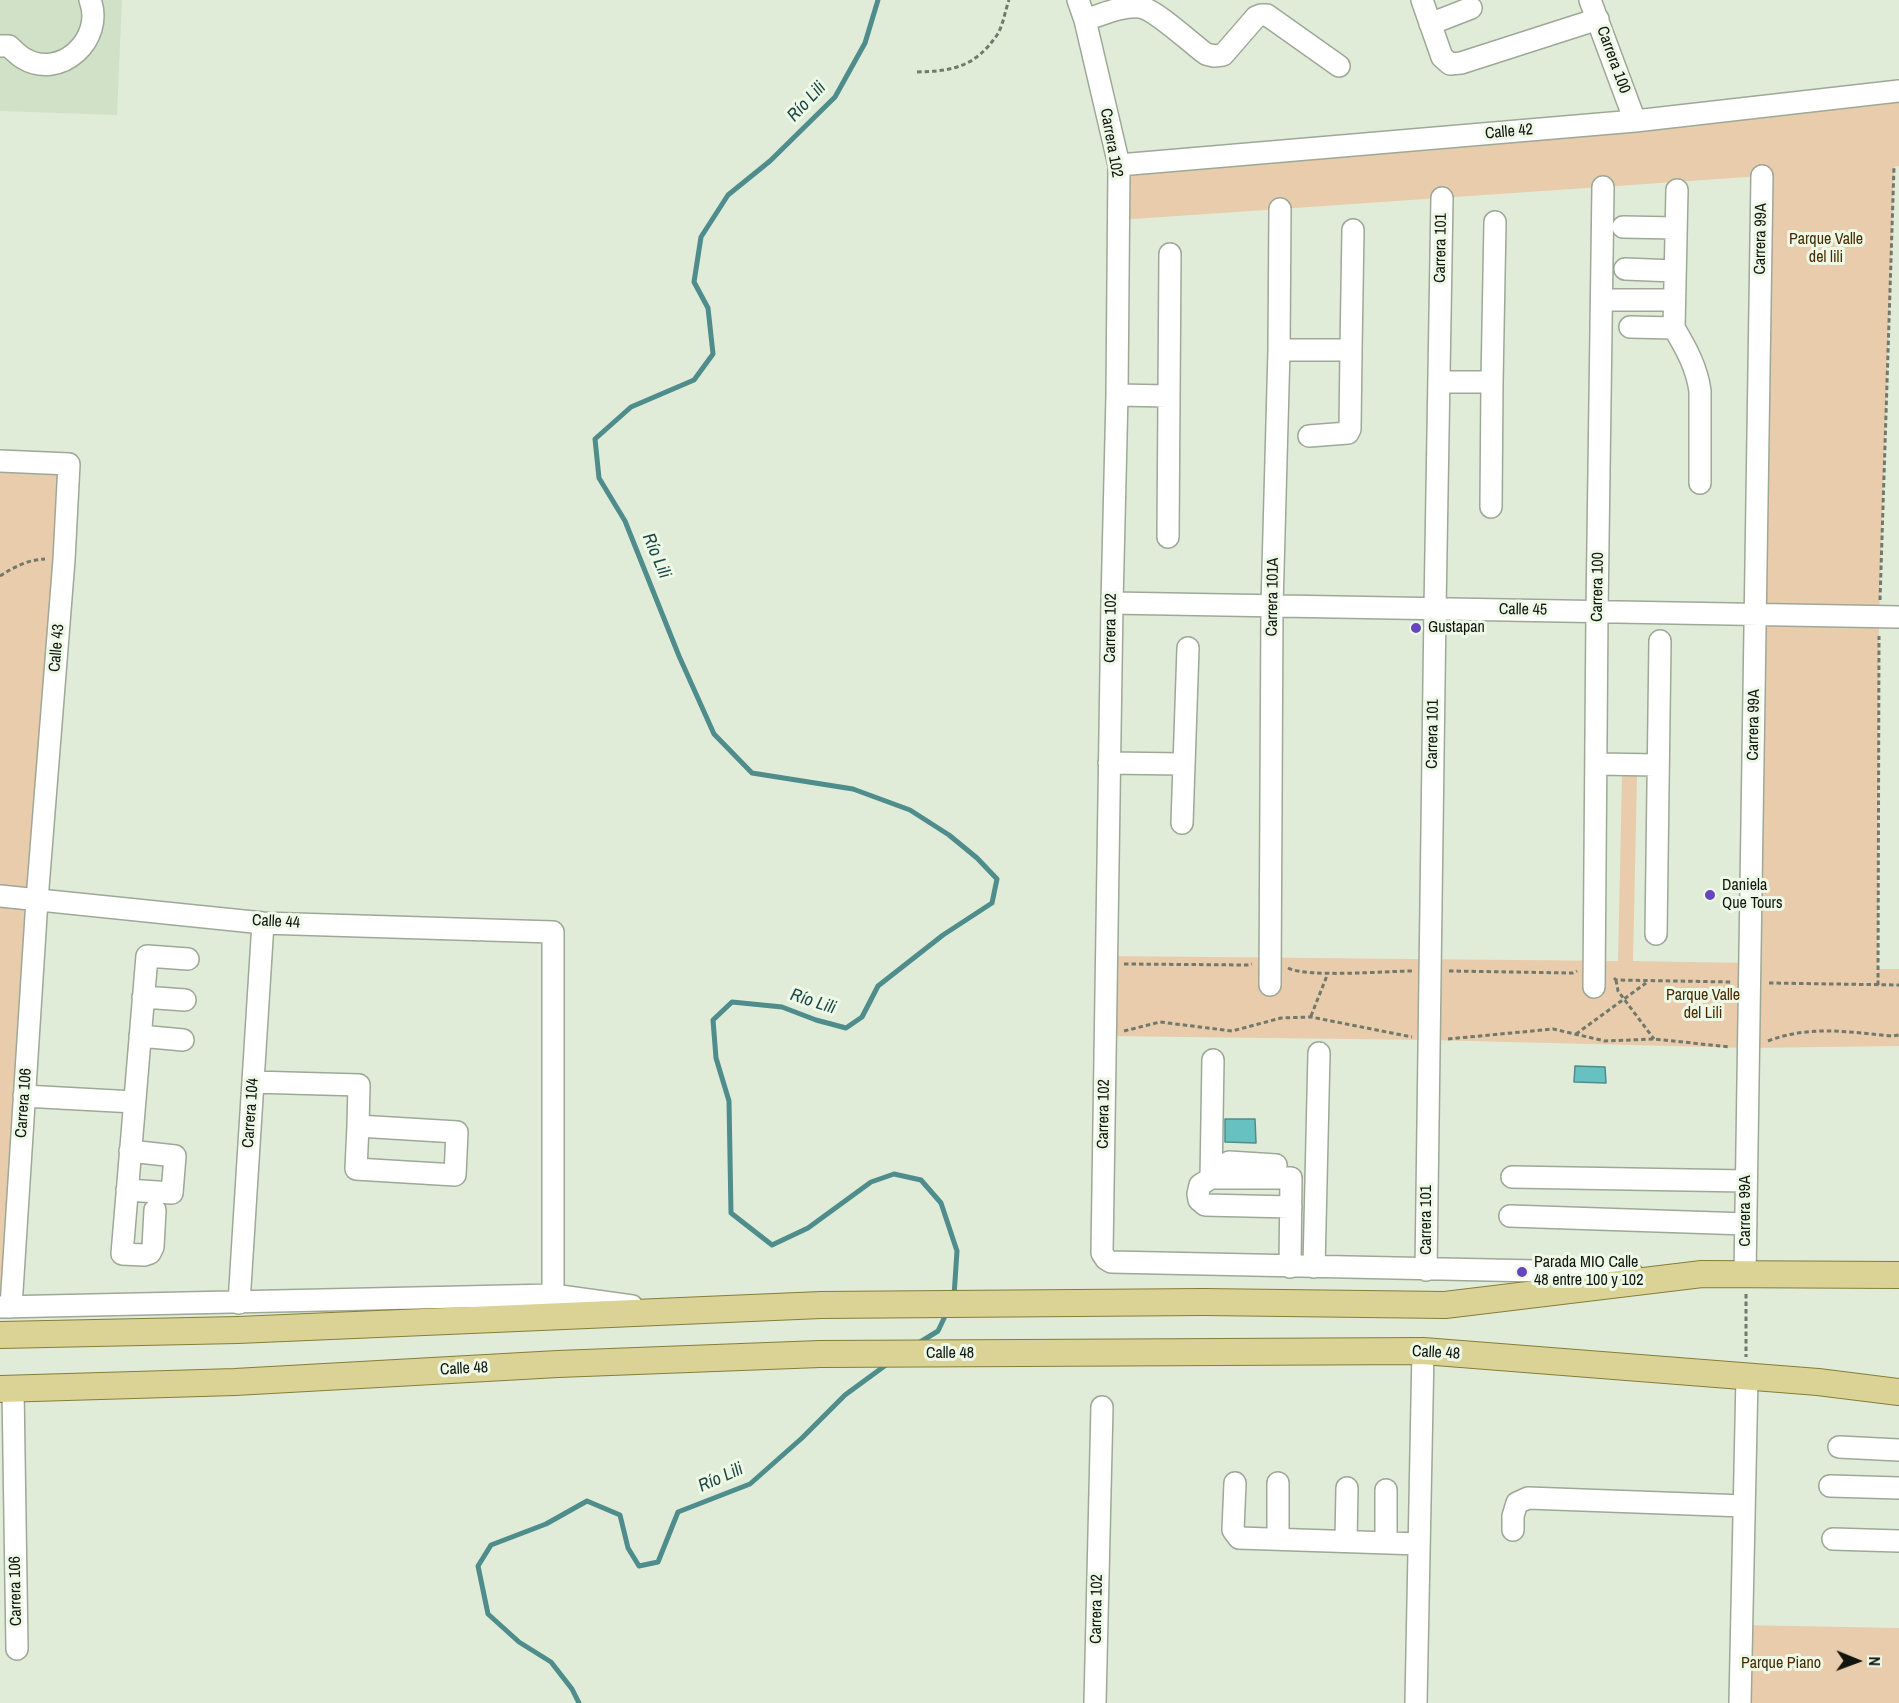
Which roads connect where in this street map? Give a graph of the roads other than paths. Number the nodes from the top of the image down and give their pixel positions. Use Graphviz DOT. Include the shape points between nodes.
graph roads {
  1 [pos="90,0"];
  2 [pos="1422,0"];
  3 [pos="1471,8"];
  4 [pos="1594,9"];
  5 [pos="1082,10"];
  6 [pos="1430,24"];
  7 [pos="0,46"];
  8 [pos="1339,66"];
  9 [pos="1899,91"];
  10 [pos="1635,121"];
  11 [pos="1119,165"];
  12 [pos="1762,176"];
  13 [pos="1603,187"];
  14 [pos="1677,190"];
  15 [pos="1442,198"];
  16 [pos="1280,209"];
  17 [pos="1495,222"];
  18 [pos="1623,227"];
  19 [pos="1676,228"];
  20 [pos="1353,230"];
  21 [pos="1170,254"];
  22 [pos="1625,269"];
  23 [pos="1674,270"];
  24 [pos="1602,300"];
  25 [pos="1673,300"];
  26 [pos="1630,327"];
  27 [pos="1674,328"];
  28 [pos="1279,350"];
  29 [pos="1351,350"];
  30 [pos="1439,382"];
  31 [pos="1492,382"];
  32 [pos="1117,395"];
  33 [pos="1169,396"];
  34 [pos="1309,436"];
  35 [pos="0,461"];
  36 [pos="1700,483"];
  37 [pos="1491,507"];
  38 [pos="1168,537"];
  39 [pos="1112,603"];
  40 [pos="1272,606"];
  41 [pos="1435,609"];
  42 [pos="1597,612"];
  43 [pos="1755,615"];
  44 [pos="1889,617"];
  45 [pos="1660,641"];
  46 [pos="1188,648"];
  47 [pos="1109,764"];
  48 [pos="1183,764"];
  49 [pos="1597,764"];
  50 [pos="1657,765"];
  51 [pos="1182,824"];
  52 [pos="0,896"];
  53 [pos="37,900"];
  54 [pos="263,922"];
  55 [pos="1656,934"];
  56 [pos="188,959"];
  57 [pos="1270,985"];
  58 [pos="1594,987"];
  59 [pos="143,997"];
  60 [pos="185,1000"];
  61 [pos="140,1036"];
  62 [pos="183,1040"];
  63 [pos="1319,1053"];
  64 [pos="1214,1060"];
  65 [pos="253,1082"];
  66 [pos="24,1096"];
  67 [pos="134,1102"];
  68 [pos="358,1126"];
  69 [pos="130,1151"];
  70 [pos="1229,1162"];
  71 [pos="1278,1177"];
  72 [pos="1512,1177"];
  73 [pos="1210,1178"];
  74 [pos="1746,1181"];
  75 [pos="127,1190"];
  76 [pos="1291,1207"];
  77 [pos="155,1210"];
  78 [pos="1510,1216"];
  79 [pos="1746,1224"];
  80 [pos="1290,1266"];
  81 [pos="1314,1267"];
  82 [pos="1426,1270"];
  83 [pos="1702,1274"];
  84 [pos="1745,1275"];
  85 [pos="1899,1275"];
  86 [pos="553,1295"];
  87 [pos="238,1303"];
  88 [pos="6,1307"];
  89 [pos="675,1311"];
  90 [pos="0,1335"];
  91 [pos="1423,1351"];
  92 [pos="1747,1377"];
  93 [pos="6,1389"];
  94 [pos="1899,1392"];
  95 [pos="1102,1407"];
  96 [pos="1839,1447"];
  97 [pos="1899,1450"];
  98 [pos="1235,1482"];
  99 [pos="1278,1483"];
  100 [pos="1830,1486"];
  101 [pos="1347,1488"];
  102 [pos="1899,1488"];
  103 [pos="1386,1490"];
  104 [pos="1744,1506"];
  105 [pos="1513,1530"];
  106 [pos="1278,1539"];
  107 [pos="1833,1539"];
  108 [pos="1346,1541"];
  109 [pos="1899,1541"];
  110 [pos="1386,1542"];
  111 [pos="1419,1544"];
  112 [pos="17,1649"];
  113 [pos="1095,1703"];
  114 [pos="1416,1703"];
  115 [pos="1740,1703"];
  1 -- 7 [label="street" via="92,30 82,48 65,60 45,64 24,59 9,46"];
  2 -- 6 [label="street"];
  3 -- 6 [label="street"];
  4 -- 6 [label="street" via="1461,63 1450,64 1442,57"];
  4 -- 10 [label="street, Carrera 100"];
  5 -- 8 [label="street" via="1142,7 1214,57 1223,55 1256,17 1267,15"];
  5 -- 11 [label="street, Carrera 102"];
  9 -- 10 [label="street, Calle 42"];
  10 -- 11 [label="street, Calle 42"];
  11 -- 32 [label="street, Carrera 102"];
  12 -- 43 [label="street, Carrera 99A"];
  13 -- 24 [label="street, Carrera 100"];
  14 -- 19 [label="street"];
  15 -- 30 [label="street, Carrera 101"];
  16 -- 28 [label="street, Carrera 101A"];
  17 -- 31 [label="street"];
  18 -- 19 [label="street"];
  19 -- 23 [label="street"];
  20 -- 29 [label="street"];
  21 -- 33 [label="street"];
  22 -- 23 [label="street"];
  23 -- 25 [label="street"];
  24 -- 25 [label="street"];
  24 -- 42 [label="street, Carrera 100"];
  25 -- 27 [label="street"];
  26 -- 27 [label="street"];
  27 -- 36 [label="street" via="1698,377"];
  28 -- 29 [label="street"];
  28 -- 40 [label="street, Carrera 101A"];
  29 -- 34 [label="street" via="1348,434"];
  30 -- 31 [label="street"];
  30 -- 41 [label="street, Carrera 101"];
  31 -- 37 [label="street"];
  32 -- 33 [label="street"];
  32 -- 39 [label="street, Carrera 102"];
  33 -- 38 [label="street"];
  35 -- 53 [label="street, Calle 43" via="69,464"];
  39 -- 40 [label="street, Calle 45"];
  39 -- 47 [label="street, Carrera 102"];
  40 -- 41 [label="street, Calle 45"];
  40 -- 57 [label="street, Carrera 101A"];
  41 -- 42 [label="street, Calle 45"];
  41 -- 82 [label="street, Carrera 101"];
  42 -- 43 [label="street, Calle 45"];
  42 -- 49 [label="street, Carrera 100"];
  43 -- 44 [label="street, Calle 45"];
  43 -- 74 [label="street, Carrera 99A"];
  45 -- 50 [label="street"];
  46 -- 48 [label="street"];
  47 -- 48 [label="street"];
  47 -- 80 [label="street, Carrera 102" via="1102,1253 1111,1262"];
  48 -- 51 [label="street"];
  49 -- 50 [label="street"];
  49 -- 58 [label="street, Carrera 100"];
  50 -- 55 [label="street"];
  52 -- 53 [label="street, Calle 44"];
  53 -- 54 [label="street, Calle 44"];
  53 -- 66 [label="street, Carrera 106"];
  54 -- 65 [label="street, Carrera 104"];
  54 -- 86 [label="street, Calle 44" via="553,932"];
  56 -- 59 [label="street" via="147,956"];
  59 -- 60 [label="street"];
  59 -- 61 [label="street"];
  61 -- 62 [label="street"];
  61 -- 67 [label="street"];
  63 -- 81 [label="street"];
  64 -- 73 [label="street"];
  65 -- 68 [label="street" via="359,1085"];
  65 -- 87 [label="street, Carrera 104"];
  66 -- 67 [label="street"];
  66 -- 88 [label="street, Carrera 106"];
  67 -- 69 [label="street"];
  68 -- 68 [label="street" via="457,1132 455,1175 356,1169"];
  69 -- 75 [label="street"];
  69 -- 75 [label="street" via="175,1156 172,1193"];
  70 -- 71 [label="street" via="1275,1164"];
  71 -- 73 [label="street"];
  71 -- 76 [label="street" via="1291,1178"];
  72 -- 74 [label="street"];
  73 -- 76 [label="street" via="1198,1188 1199,1200 1205,1204"];
  74 -- 79 [label="street, Carrera 99A"];
  75 -- 77 [label="street" via="122,1254 150,1253"];
  76 -- 80 [label="street"];
  78 -- 79 [label="street"];
  79 -- 84 [label="street, Carrera 99A"];
  80 -- 81 [label="street"];
  81 -- 82 [label="street"];
  82 -- 83 [label="street"];
  83 -- 84 [label="main road"];
  83 -- 89 [label="main road" via="1445,1305 1203,1302 821,1305"];
  84 -- 85 [label="main road"];
  86 -- 87 [label="street"];
  86 -- 89 [label="street"];
  87 -- 88 [label="street"];
  89 -- 90 [label="main road" via="237,1330"];
  91 -- 92 [label="main road, Calle 48"];
  91 -- 93 [label="main road, Calle 48" via="820,1354"];
  91 -- 111 [label="street"];
  92 -- 94 [label="main road, Calle 48"];
  92 -- 104 [label="street"];
  93 -- 112 [label="street, Carrera 106"];
  95 -- 113 [label="street, Carrera 102"];
  96 -- 97 [label="street"];
  98 -- 106 [label="street" via="1233,1530 1239,1538"];
  99 -- 106 [label="street"];
  100 -- 102 [label="street"];
  101 -- 108 [label="street"];
  103 -- 110 [label="street"];
  104 -- 105 [label="street" via="1528,1498 1517,1503"];
  104 -- 115 [label="street"];
  106 -- 108 [label="street"];
  107 -- 109 [label="street"];
  108 -- 110 [label="street"];
  110 -- 111 [label="street"];
  111 -- 114 [label="street"];
}
